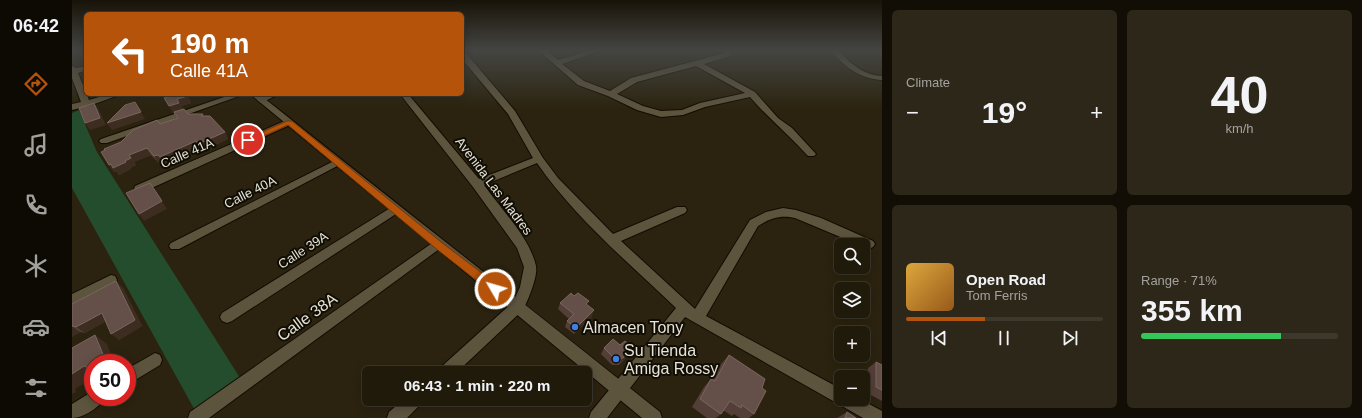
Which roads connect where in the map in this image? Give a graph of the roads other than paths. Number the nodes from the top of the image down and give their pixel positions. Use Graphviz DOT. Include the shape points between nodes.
graph roads {
  1 [pos="73,70"];
  2 [pos="475,70"];
  3 [pos="564,70"];
  4 [pos="673,70"];
  5 [pos="709,70"];
  6 [pos="854,70"];
  7 [pos="882,78"];
  8 [pos="611,94"];
  9 [pos="752,94"];
  10 [pos="112,96"];
  11 [pos="235,96"];
  12 [pos="406,96"];
  13 [pos="258,97"];
  14 [pos="86,104"];
  15 [pos="72,106"];
  16 [pos="289,122"];
  17 [pos="104,141"];
  18 [pos="811,154"];
  19 [pos="539,159"];
  20 [pos="338,162"];
  21 [pos="477,184"];
  22 [pos="139,189"];
  23 [pos="395,209"];
  24 [pos="681,210"];
  25 [pos="855,238"];
  26 [pos="611,240"];
  27 [pos="438,244"];
  28 [pos="175,246"];
  29 [pos="111,280"];
  30 [pos="72,300"];
  31 [pos="518,306"];
  32 [pos="684,308"];
  33 [pos="227,317"];
  34 [pos="697,318"];
  35 [pos="155,360"];
  36 [pos="453,366"];
  37 [pos="136,372"];
  38 [pos="619,390"];
  39 [pos="834,393"];
  40 [pos="84,405"];
  41 [pos="408,406"];
  42 [pos="858,406"];
  43 [pos="72,413"];
  44 [pos="196,418"];
  45 [pos="395,418"];
  46 [pos="597,418"];
  47 [pos="654,418"];
  48 [pos="879,418"];
  1 -- 14 [label="street"];
  2 -- 19 [label="street" via="512,113"];
  3 -- 8 [label="street" via="581,84"];
  4 -- 8 [label="street" via="634,80"];
  5 -- 9 [label="street"];
  6 -- 7 [label="street" via="860,75"];
  8 -- 9 [label="street" via="640,108 661,114 683,112"];
  9 -- 18 [label="street"];
  10 -- 14 [label="street"];
  11 -- 17 [label="street"];
  12 -- 21 [label="street, Avenida Las Madres"];
  13 -- 16 [label="street"];
  14 -- 15 [label="street"];
  16 -- 20 [label="street"];
  16 -- 22 [label="street, Calle 41A"];
  19 -- 21 [label="street"];
  19 -- 26 [label="street" via="554,180"];
  20 -- 23 [label="street"];
  20 -- 28 [label="street, Calle 40A"];
  21 -- 31 [label="street, Avenida Las Madres" via="522,246 527,258 530,267 529,278"];
  23 -- 27 [label="street"];
  23 -- 33 [label="street, Calle 39A"];
  24 -- 26 [label="street"];
  25 -- 34 [label="street" via="806,217 786,212 765,216 754,223"];
  26 -- 32 [label="street"];
  27 -- 31 [label="street"];
  27 -- 44 [label="street, Calle 38A"];
  29 -- 30 [label="street"];
  31 -- 36 [label="street"];
  31 -- 38 [label="street"];
  32 -- 34 [label="street"];
  32 -- 38 [label="street"];
  34 -- 39 [label="street"];
  35 -- 37 [label="street"];
  38 -- 46 [label="street"];
  38 -- 47 [label="street"];
  40 -- 43 [label="street"];
  41 -- 45 [label="street"];
  42 -- 48 [label="street"];
}
